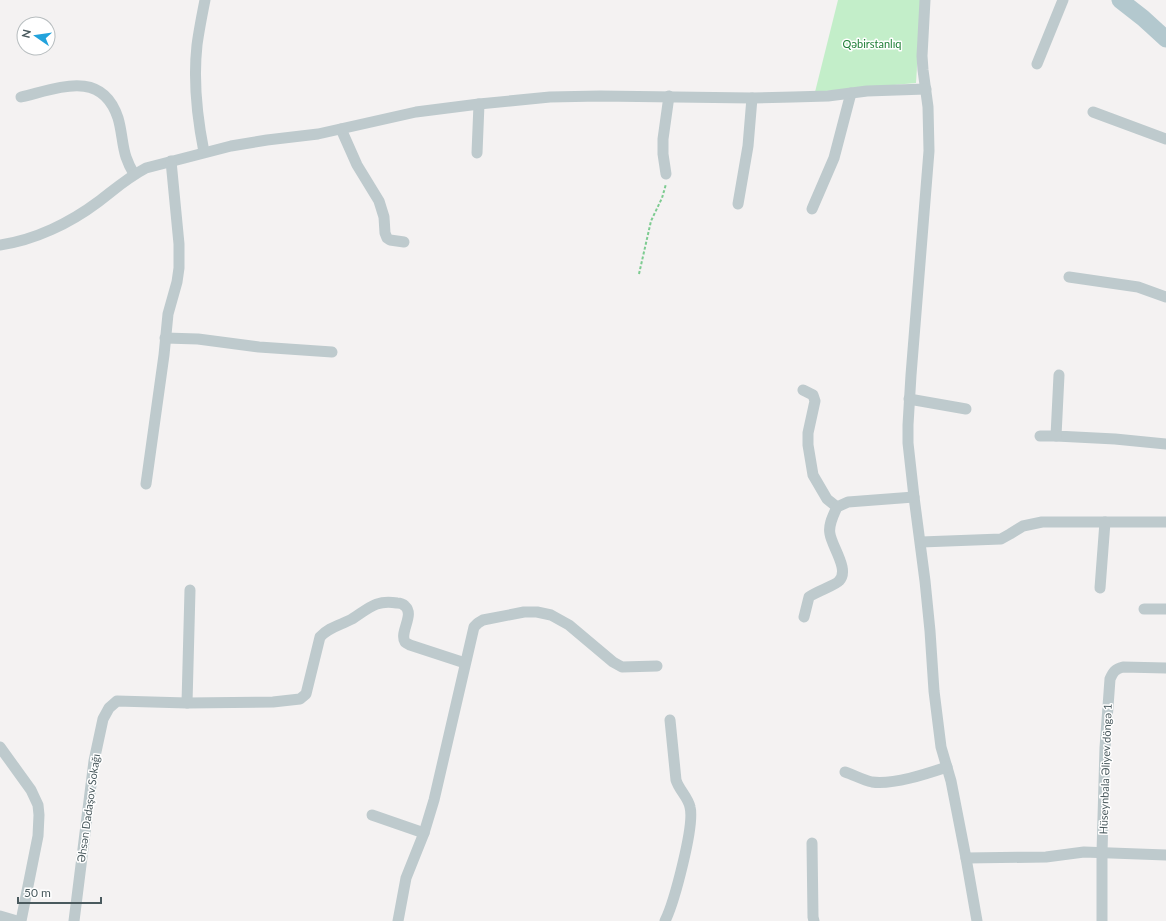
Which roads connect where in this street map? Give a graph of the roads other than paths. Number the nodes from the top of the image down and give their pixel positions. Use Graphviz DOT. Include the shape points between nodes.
graph roads {
  1 [pos="205,0"];
  2 [pos="925,0"];
  3 [pos="1063,0"];
  4 [pos="1120,0"];
  5 [pos="1166,39"];
  6 [pos="1037,64"];
  7 [pos="926,89"];
  8 [pos="851,93"];
  9 [pos="21,96"];
  10 [pos="669,96"];
  11 [pos="752,98"];
  12 [pos="479,104"];
  13 [pos="1093,112"];
  14 [pos="341,129"];
  15 [pos="1166,139"];
  16 [pos="204,152"];
  17 [pos="477,153"];
  18 [pos="171,161"];
  19 [pos="134,174"];
  20 [pos="666,174"];
  21 [pos="738,204"];
  22 [pos="812,209"];
  23 [pos="404,242"];
  24 [pos="0,245"];
  25 [pos="1069,277"];
  26 [pos="1166,297"];
  27 [pos="165,338"];
  28 [pos="332,352"];
  29 [pos="1059,375"];
  30 [pos="803,390"];
  31 [pos="909,399"];
  32 [pos="966,409"];
  33 [pos="1040,436"];
  34 [pos="1056,436"];
  35 [pos="1166,444"];
  36 [pos="146,484"];
  37 [pos="914,497"];
  38 [pos="837,507"];
  39 [pos="1105,522"];
  40 [pos="1166,522"];
  41 [pos="920,542"];
  42 [pos="1100,588"];
  43 [pos="190,590"];
  44 [pos="1144,609"];
  45 [pos="1166,609"];
  46 [pos="804,617"];
  47 [pos="465,664"];
  48 [pos="657,666"];
  49 [pos="1166,668"];
  50 [pos="187,703"];
  51 [pos="670,720"];
  52 [pos="0,747"];
  53 [pos="947,767"];
  54 [pos="845,772"];
  55 [pos="372,815"];
  56 [pos="424,833"];
  57 [pos="812,843"];
  58 [pos="1102,852"];
  59 [pos="1166,855"];
  60 [pos="966,858"];
  61 [pos="0,916"];
  62 [pos="17,921"];
  63 [pos="21,921"];
  64 [pos="74,921"];
  65 [pos="398,921"];
  66 [pos="665,921"];
  67 [pos="814,921"];
  68 [pos="977,921"];
  69 [pos="1102,921"];
  1 -- 16 [label="street" via="197,46 196,77 198,125"];
  2 -- 7 [label="street" via="922,56"];
  3 -- 6 [label="street"];
  4 -- 5 [label="main road"];
  7 -- 8 [label="street"];
  7 -- 31 [label="street" via="929,151"];
  8 -- 11 [label="street"];
  8 -- 22 [label="street" via="834,158"];
  9 -- 19 [label="street" via="81,85 96,89 105,95 118,119 126,157"];
  10 -- 11 [label="street"];
  10 -- 12 [label="street" via="550,97"];
  10 -- 20 [label="street" via="663,139"];
  11 -- 21 [label="street" via="748,146"];
  12 -- 14 [label="street" via="416,112"];
  12 -- 17 [label="street"];
  13 -- 15 [label="street"];
  14 -- 16 [label="street"];
  14 -- 23 [label="street" via="357,165 379,201 387,238"];
  16 -- 18 [label="street"];
  18 -- 19 [label="street"];
  18 -- 27 [label="street" via="179,268"];
  19 -- 24 [label="street" via="99,201 64,223 32,238"];
  25 -- 26 [label="street" via="1138,287"];
  27 -- 28 [label="street"];
  27 -- 36 [label="street"];
  29 -- 34 [label="street"];
  30 -- 38 [label="street" via="813,395 815,401 808,432 813,475 826,499"];
  31 -- 32 [label="street"];
  31 -- 37 [label="street" via="908,443"];
  33 -- 34 [label="street"];
  34 -- 35 [label="street"];
  37 -- 38 [label="street" via="848,502"];
  37 -- 41 [label="street"];
  38 -- 46 [label="street" via="830,525 830,535 842,567 842,576 839,582 809,597"];
  39 -- 40 [label="street"];
  39 -- 41 [label="street" via="1042,522 1023,526 1001,539"];
  39 -- 42 [label="street"];
  41 -- 53 [label="street" via="934,691 941,747"];
  43 -- 50 [label="street"];
  44 -- 45 [label="street"];
  47 -- 48 [label="street" via="474,627 478,622 524,612 537,612 551,615 569,625 622,667"];
  47 -- 50 [label="street" via="410,646 405,642 404,636 408,613 406,607 393,602 377,603 326,631 320,637 306,694 300,699 273,702"];
  47 -- 56 [label="street"];
  49 -- 58 [label="street, Hüseynbala Əliyev döngə 1" via="1123,667 1112,672 1105,748"];
  50 -- 64 [label="street, Əhsən Dadaşov Sokağı" via="118,701 109,708 103,719 94,761"];
  51 -- 66 [label="street" via="676,780 691,814 686,850 673,902"];
  52 -- 63 [label="street" via="31,790 38,806 38,836"];
  53 -- 54 [label="street" via="926,775 884,783"];
  53 -- 60 [label="street"];
  55 -- 56 [label="street"];
  56 -- 65 [label="street" via="406,878"];
  57 -- 67 [label="street"];
  58 -- 59 [label="street"];
  58 -- 60 [label="street" via="1046,857"];
  58 -- 69 [label="street, Hüseynbala Əliyev döngə 1"];
  60 -- 68 [label="street"];
  61 -- 62 [label="street"];
}
